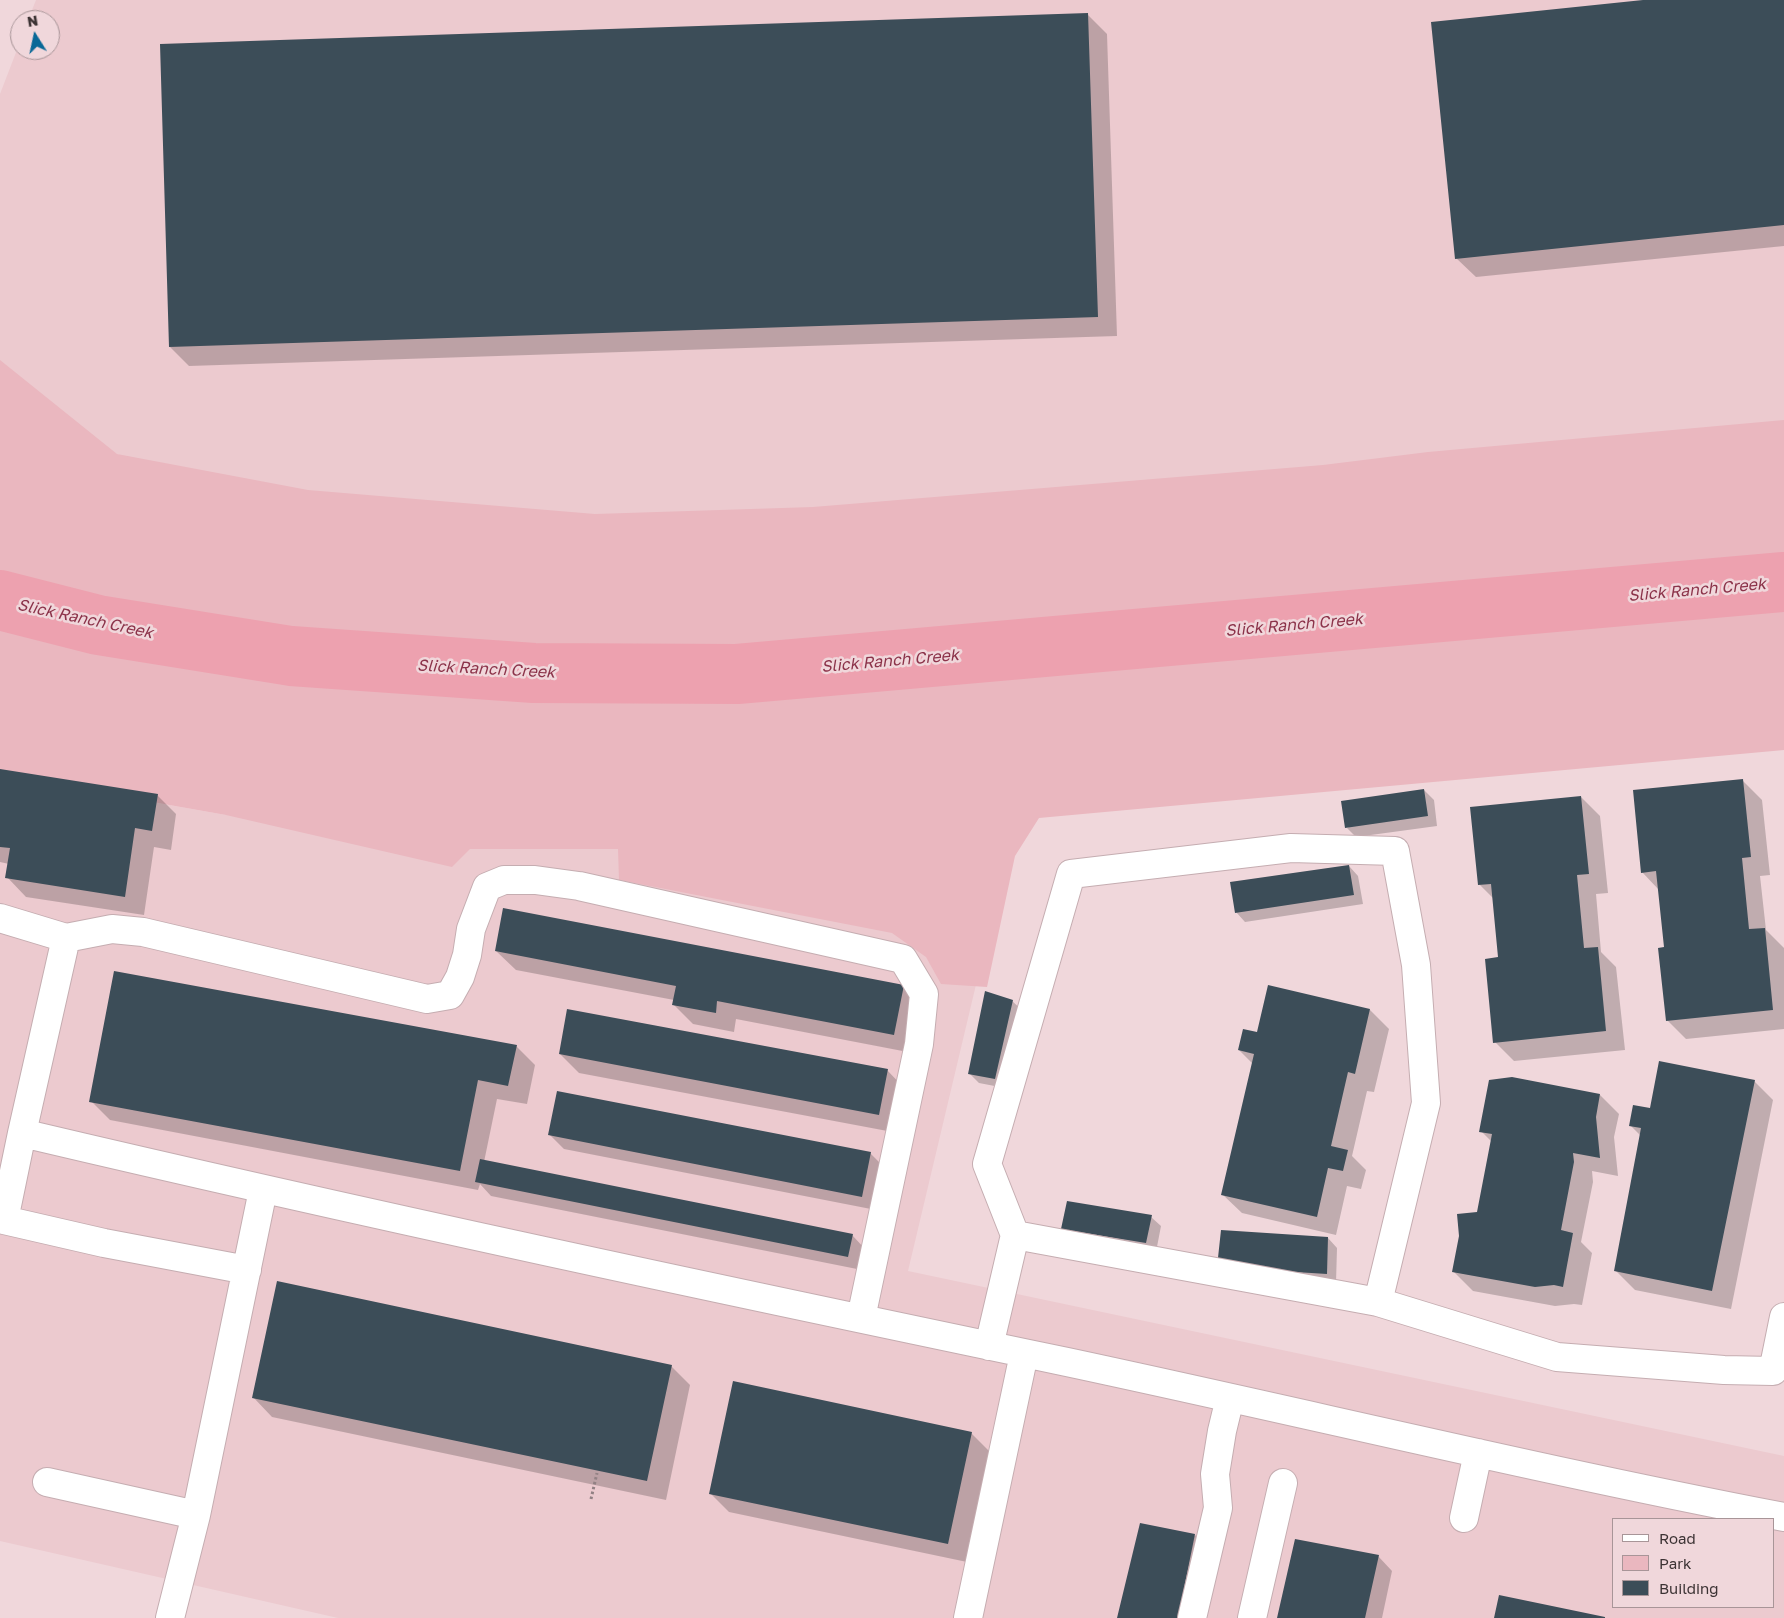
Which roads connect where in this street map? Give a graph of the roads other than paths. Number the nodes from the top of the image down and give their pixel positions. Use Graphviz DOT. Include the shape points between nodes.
graph roads {
  1 [pos="0,918"];
  2 [pos="66,938"];
  3 [pos="22,1133"];
  4 [pos="264,1190"];
  5 [pos="1015,1235"];
  6 [pos="246,1270"];
  7 [pos="1378,1302"];
  8 [pos="1784,1317"];
  9 [pos="861,1318"];
  10 [pos="990,1346"];
  11 [pos="1024,1354"];
  12 [pos="1780,1372"];
  13 [pos="1230,1398"];
  14 [pos="1478,1453"];
  15 [pos="47,1482"];
  16 [pos="1283,1483"];
  17 [pos="1728,1513"];
  18 [pos="196,1515"];
  19 [pos="1784,1517"];
  20 [pos="1464,1518"];
  21 [pos="170,1618"];
  22 [pos="968,1618"];
  23 [pos="1192,1618"];
  24 [pos="1252,1618"];
  1 -- 2 [label="lane"];
  2 -- 3 [label="lane"];
  2 -- 9 [label="lane" via="112,929 143,932 427,999 450,995 460,977 471,929 487,887 504,880 535,880 579,886 902,959 924,994 919,1044"];
  3 -- 4 [label="lane"];
  3 -- 6 [label="lane" via="4,1220"];
  4 -- 6 [label="lane"];
  4 -- 9 [label="lane"];
  5 -- 7 [label="lane"];
  5 -- 7 [label="lane" via="987,1164 1070,874 1291,848 1395,851 1416,965 1426,1103"];
  5 -- 10 [label="lane"];
  6 -- 18 [label="lane"];
  7 -- 12 [label="lane" via="1557,1357"];
  8 -- 12 [label="lane"];
  9 -- 10 [label="lane"];
  10 -- 11 [label="lane"];
  11 -- 13 [label="lane"];
  11 -- 22 [label="lane"];
  13 -- 14 [label="lane"];
  13 -- 23 [label="lane" via="1215,1474 1218,1508"];
  14 -- 17 [label="lane"];
  14 -- 20 [label="lane"];
  15 -- 18 [label="lane"];
  16 -- 24 [label="lane"];
  17 -- 19 [label="lane"];
  18 -- 21 [label="lane"];
}
